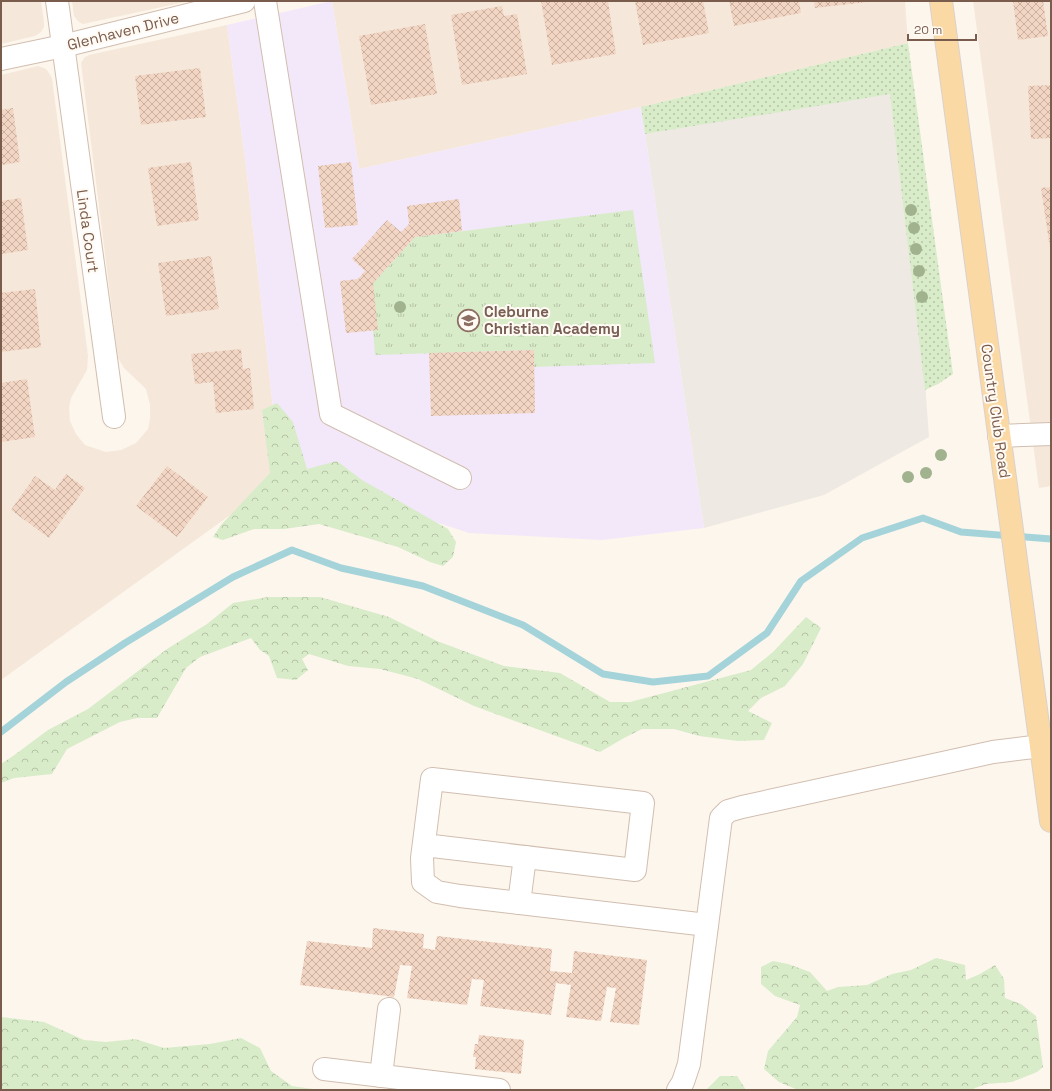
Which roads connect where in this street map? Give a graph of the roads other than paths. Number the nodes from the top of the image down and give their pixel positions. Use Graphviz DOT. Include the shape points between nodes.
graph roads {
  1 [pos="57,1"];
  2 [pos="244,1"];
  3 [pos="266,1"];
  4 [pos="941,1"];
  5 [pos="63,46"];
  6 [pos="1,59"];
  7 [pos="114,417"];
  8 [pos="1051,434"];
  9 [pos="999,436"];
  10 [pos="460,478"];
  11 [pos="1041,746"];
  12 [pos="1051,821"];
  13 [pos="424,845"];
  14 [pos="525,857"];
  15 [pos="519,903"];
  16 [pos="707,924"];
  17 [pos="389,1009"];
  18 [pos="324,1069"];
  19 [pos="381,1076"];
  20 [pos="499,1090"];
  21 [pos="678,1090"];
  1 -- 5 [label="street, Linda Court"];
  2 -- 5 [label="street, Glenhaven Drive"];
  3 -- 10 [label="street" via="331,414"];
  4 -- 9 [label="main road, Country Club Road"];
  5 -- 6 [label="street, Glenhaven Drive"];
  5 -- 7 [label="street, Linda Court"];
  8 -- 9 [label="street"];
  9 -- 11 [label="main road, Country Club Road"];
  11 -- 12 [label="main road, Country Club Road"];
  11 -- 16 [label="street" via="993,752 728,811 720,818"];
  13 -- 14 [label="street"];
  13 -- 14 [label="street" via="432,779 643,803 635,870"];
  13 -- 15 [label="street" via="423,882 437,892"];
  14 -- 15 [label="street"];
  15 -- 16 [label="street"];
  16 -- 21 [label="street" via="689,1064 684,1082"];
  17 -- 19 [label="street"];
  18 -- 19 [label="street"];
  19 -- 20 [label="street"];
}
